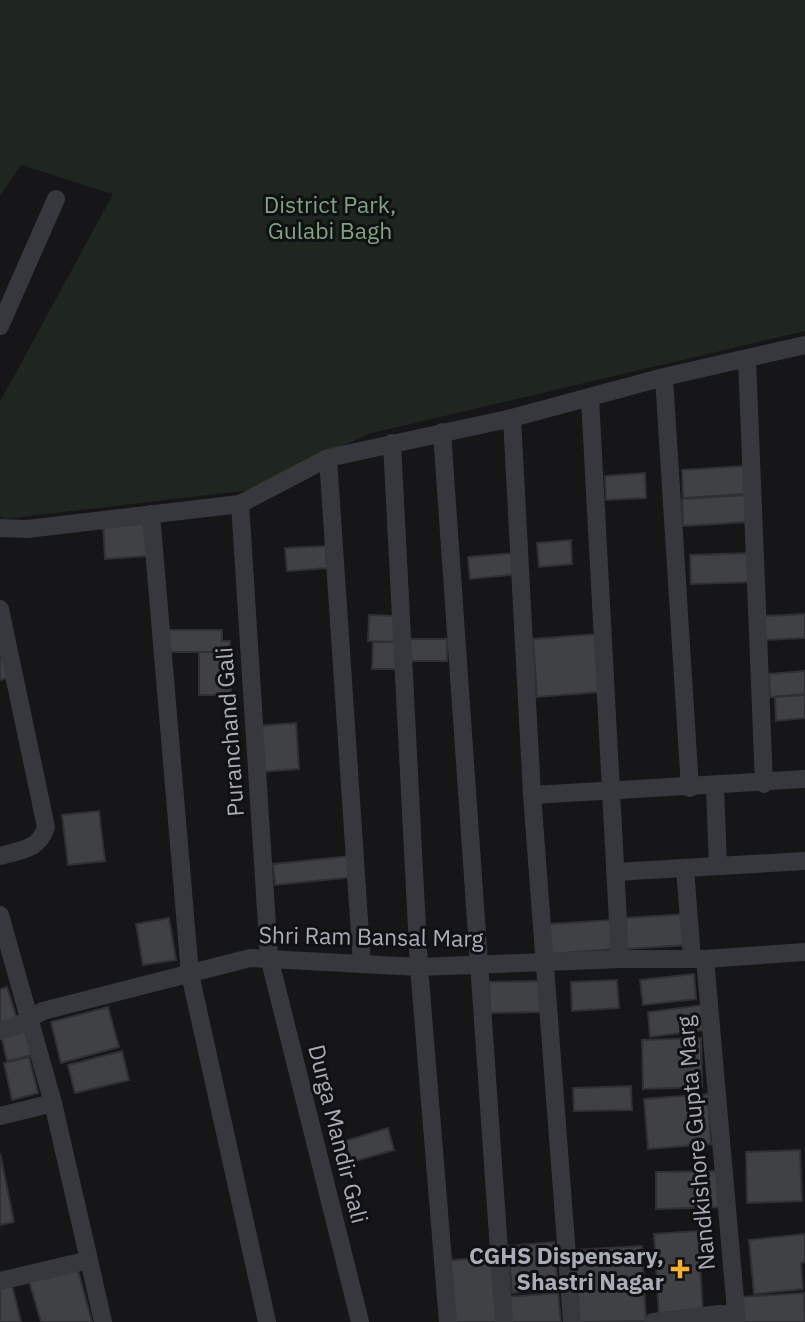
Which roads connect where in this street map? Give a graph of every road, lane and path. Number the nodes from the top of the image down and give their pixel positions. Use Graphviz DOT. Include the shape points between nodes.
graph roads {
  1 [pos="56,199"];
  2 [pos="0,327"];
  3 [pos="805,345"];
  4 [pos="747,359"];
  5 [pos="664,377"];
  6 [pos="590,398"];
  7 [pos="512,418"];
  8 [pos="442,432"];
  9 [pos="392,443"];
  10 [pos="328,458"];
  11 [pos="240,504"];
  12 [pos="151,514"];
  13 [pos="0,528"];
  14 [pos="0,609"];
  15 [pos="805,779"];
  16 [pos="764,784"];
  17 [pos="715,786"];
  18 [pos="690,788"];
  19 [pos="610,792"];
  20 [pos="533,795"];
  21 [pos="0,856"];
  22 [pos="805,861"];
  23 [pos="718,866"];
  24 [pos="685,868"];
  25 [pos="615,872"];
  26 [pos="0,915"];
  27 [pos="805,952"];
  28 [pos="269,957"];
  29 [pos="620,959"];
  30 [pos="699,959"];
  31 [pos="546,962"];
  32 [pos="362,964"];
  33 [pos="478,965"];
  34 [pos="419,967"];
  35 [pos="190,974"];
  36 [pos="28,1020"];
  37 [pos="0,1031"];
  38 [pos="53,1103"];
  39 [pos="0,1116"];
  40 [pos="89,1260"];
  41 [pos="0,1281"];
  42 [pos="736,1317"];
  43 [pos="103,1322"];
  44 [pos="267,1322"];
  45 [pos="360,1322"];
  46 [pos="448,1322"];
  47 [pos="504,1322"];
  48 [pos="572,1322"];
  49 [pos="653,1322"];
  1 -- 2 [label="street"];
  3 -- 4 [label="street"];
  4 -- 5 [label="street"];
  4 -- 16 [label="street"];
  5 -- 6 [label="street"];
  5 -- 18 [label="street"];
  6 -- 7 [label="street"];
  6 -- 19 [label="street"];
  7 -- 8 [label="street"];
  7 -- 20 [label="street"];
  8 -- 9 [label="street"];
  8 -- 33 [label="street"];
  9 -- 10 [label="street"];
  9 -- 34 [label="street"];
  10 -- 11 [label="street"];
  10 -- 32 [label="street"];
  11 -- 12 [label="street"];
  11 -- 28 [label="street, Puranchand Gali"];
  12 -- 13 [label="street"];
  12 -- 35 [label="street"];
  14 -- 21 [label="street" via="46,827 34,846"];
  15 -- 16 [label="street"];
  16 -- 17 [label="street"];
  17 -- 18 [label="street"];
  17 -- 23 [label="street"];
  18 -- 19 [label="street"];
  19 -- 20 [label="street"];
  19 -- 25 [label="street"];
  20 -- 31 [label="street"];
  22 -- 23 [label="street"];
  23 -- 24 [label="street"];
  24 -- 25 [label="street"];
  24 -- 30 [label="street, Nandkishore Gupta Marg"];
  25 -- 29 [label="street"];
  26 -- 36 [label="street"];
  27 -- 30 [label="street, Shri Ram Bansal Marg"];
  28 -- 32 [label="street, Shri Ram Bansal Marg"];
  28 -- 35 [label="street, Shri Ram Bansal Marg"];
  28 -- 45 [label="street, Durga Mandir Gali"];
  29 -- 30 [label="street, Shri Ram Bansal Marg"];
  29 -- 31 [label="street, Shri Ram Bansal Marg"];
  30 -- 42 [label="street, Nandkishore Gupta Marg"];
  31 -- 33 [label="street, Shri Ram Bansal Marg"];
  31 -- 48 [label="street"];
  32 -- 34 [label="street, Shri Ram Bansal Marg"];
  33 -- 34 [label="street, Shri Ram Bansal Marg"];
  33 -- 47 [label="street"];
  34 -- 46 [label="street"];
  35 -- 36 [label="street, Shri Ram Bansal Marg" via="43,1011"];
  35 -- 44 [label="street"];
  36 -- 37 [label="street, Shri Ram Bansal Marg"];
  36 -- 38 [label="street"];
  38 -- 39 [label="street"];
  38 -- 40 [label="street"];
  40 -- 41 [label="street"];
  40 -- 43 [label="street"];
  42 -- 49 [label="street"];
}
